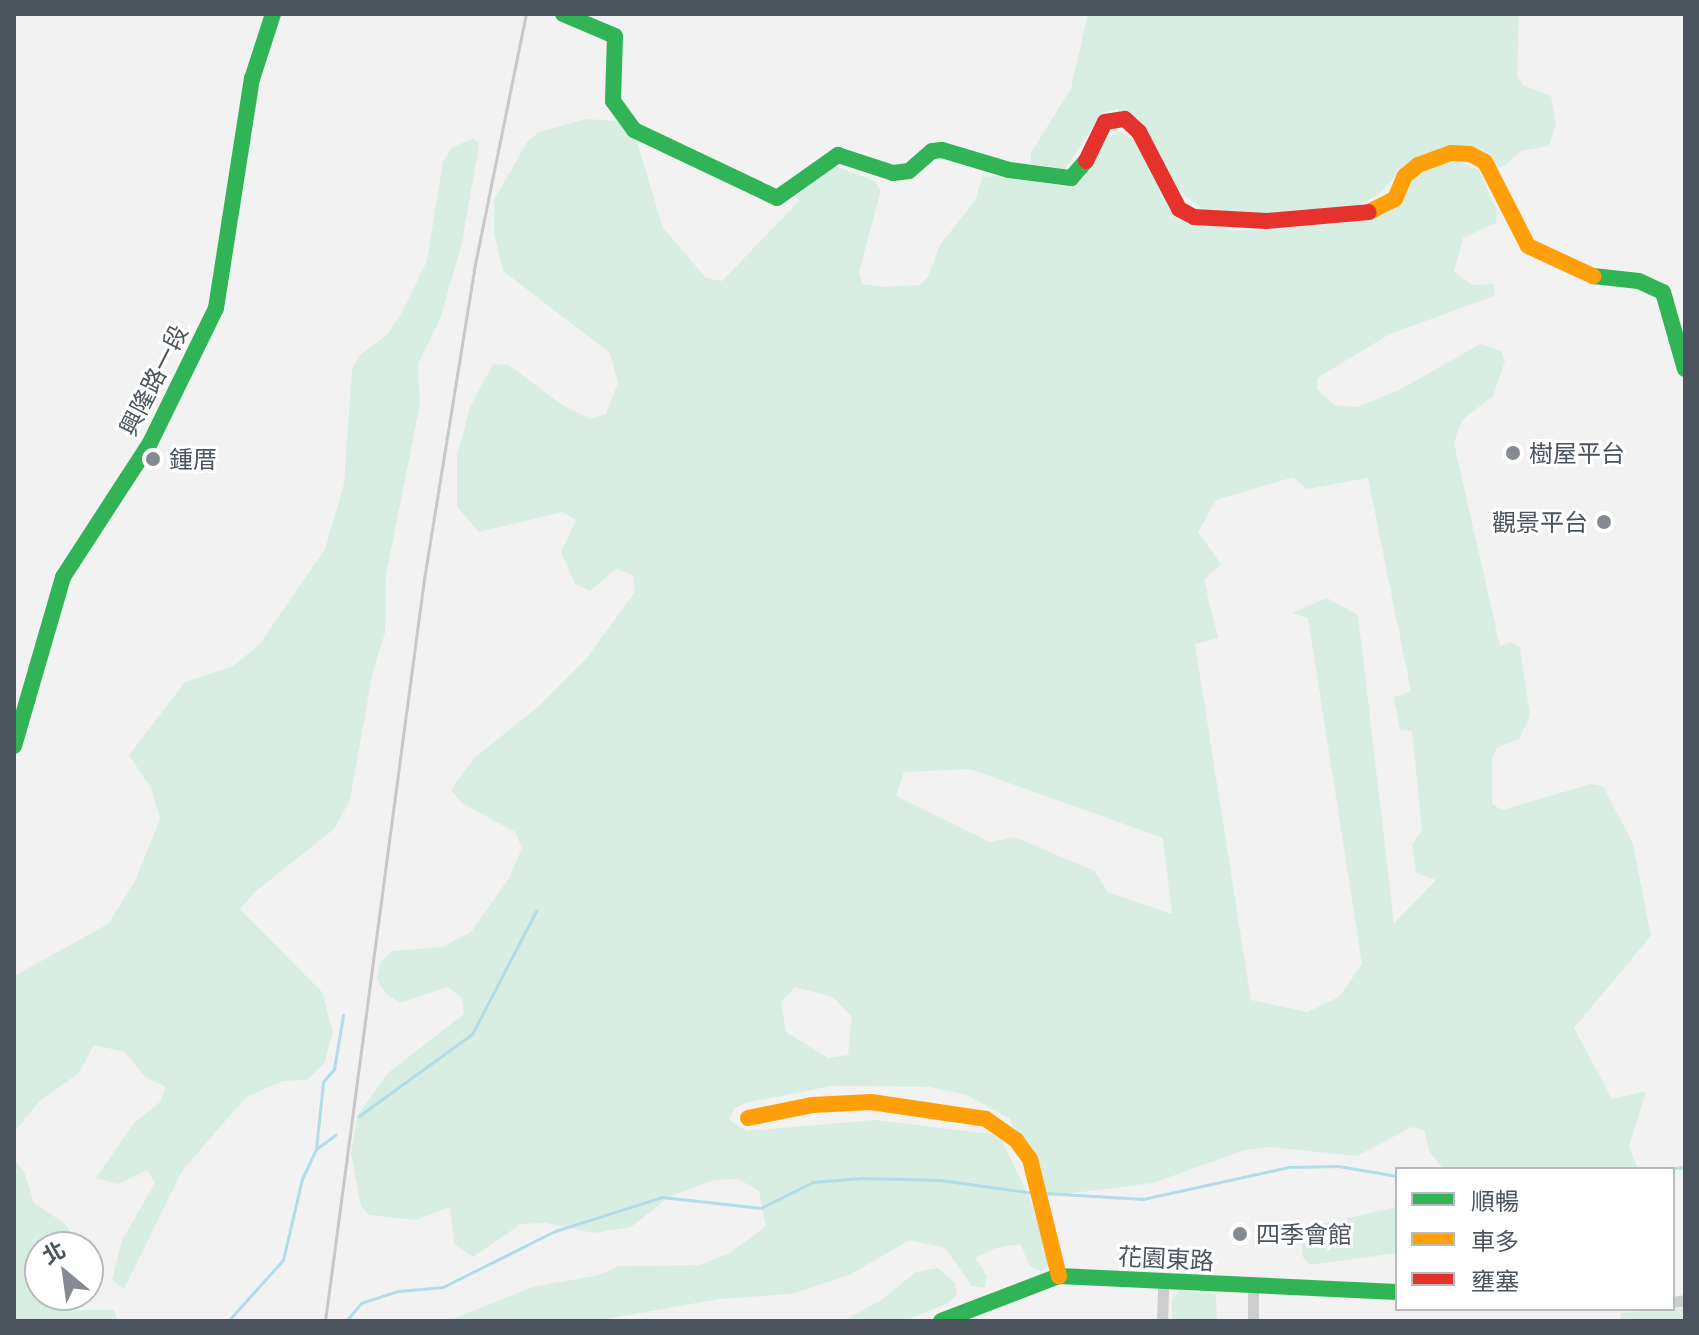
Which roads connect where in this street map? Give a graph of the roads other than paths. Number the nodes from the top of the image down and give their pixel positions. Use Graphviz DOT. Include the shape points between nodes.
graph roads {
  1 [pos="273,14"];
  2 [pos="563,14"];
  3 [pos="1685,369"];
  4 [pos="14,746"];
  5 [pos="748,1118"];
  6 [pos="1059,1276"];
  7 [pos="1163,1283"];
  8 [pos="1253,1286"];
  9 [pos="1395,1292"];
  10 [pos="977,1314"];
  11 [pos="941,1321"];
  12 [pos="1162,1321"];
  13 [pos="1253,1321"];
  1 -- 4 [label="street, 興隆路一段" via="252,79 216,308 150,443 63,577"];
  2 -- 3 [label="street" via="615,36 613,101 634,130 777,198 838,155 893,173 909,171 932,151 942,150 1009,170 1071,178 1083,167 1105,122 1113,118 1125,119 1139,132 1179,209 1194,217 1267,221 1369,212 1395,199 1405,176 1418,165 1462,152 1485,162 1528,246 1569,268 1603,279 1639,281 1663,292"];
  5 -- 6 [label="street" via="812,1105 871,1102 986,1119 1016,1140 1037,1178"];
  6 -- 7 [label="street, 花園東路"];
  6 -- 10 [label="street, 花園東路"];
  7 -- 8 [label="street, 花園東路"];
  7 -- 12 [label="street"];
  8 -- 9 [label="street, 花園東路"];
  8 -- 13 [label="street"];
  10 -- 11 [label="street, 花園東路"];
}
